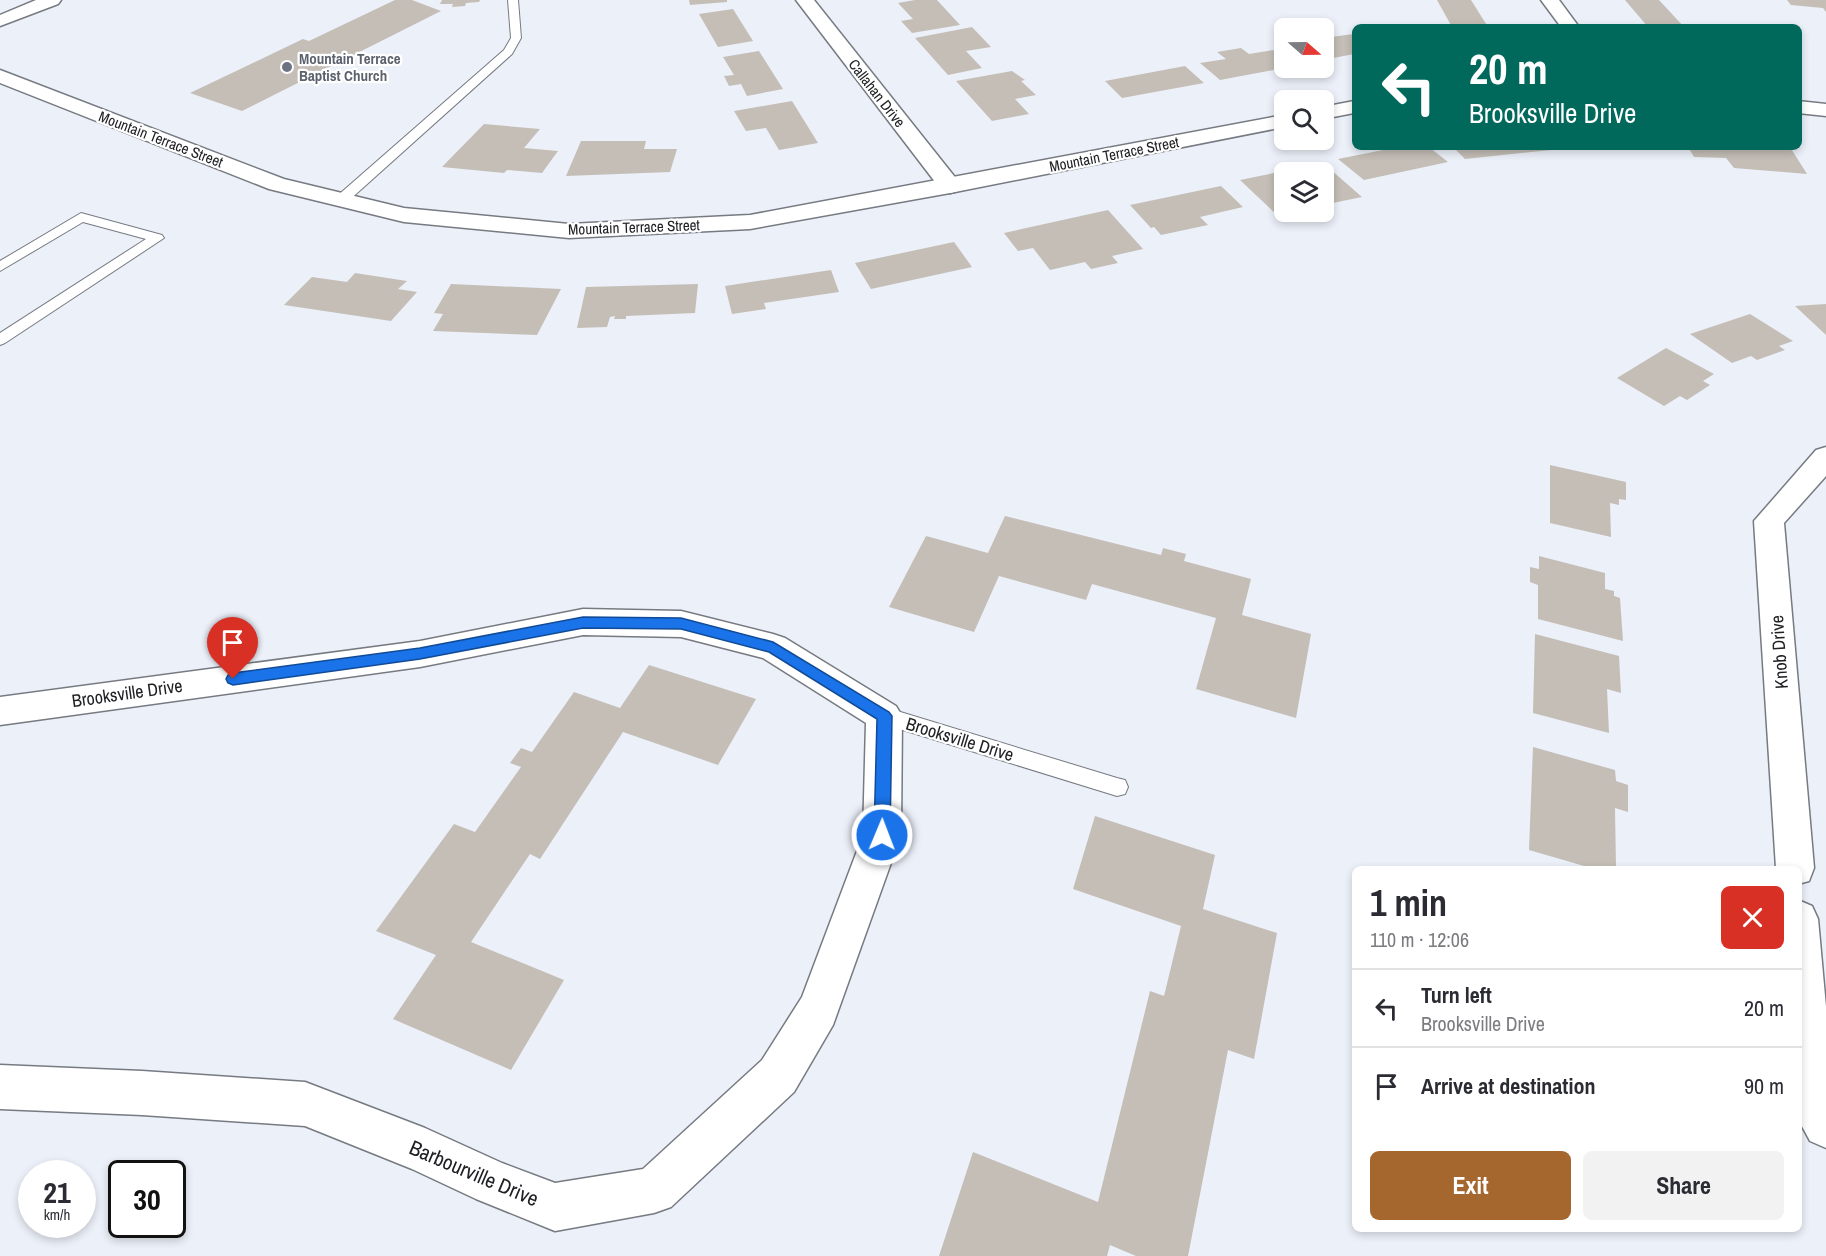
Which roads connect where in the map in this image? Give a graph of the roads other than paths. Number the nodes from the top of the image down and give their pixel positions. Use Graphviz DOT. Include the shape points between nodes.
graph roads {
  1 [pos="52,0"];
  2 [pos="513,0"];
  3 [pos="806,0"];
  4 [pos="1550,0"];
  5 [pos="0,21"];
  6 [pos="1568,24"];
  7 [pos="0,76"];
  8 [pos="1352,107"];
  9 [pos="1802,107"];
  10 [pos="1826,110"];
  11 [pos="1334,111"];
  12 [pos="1274,122"];
  13 [pos="950,186"];
  14 [pos="341,200"];
  15 [pos="0,267"];
  16 [pos="0,340"];
  17 [pos="1826,457"];
  18 [pos="0,711"];
  19 [pos="884,716"];
  20 [pos="1117,788"];
  21 [pos="1795,866"];
  22 [pos="1802,970"];
  23 [pos="0,1088"];
  24 [pos="1826,1125"];
  1 -- 5 [label="street"];
  2 -- 14 [label="lane" via="516,38 508,51"];
  3 -- 13 [label="street, Callahan Drive"];
  4 -- 6 [label="street"];
  7 -- 14 [label="street, Mountain Terrace Street" via="277,184"];
  8 -- 11 [label="street"];
  9 -- 10 [label="street"];
  12 -- 13 [label="street, Mountain Terrace Street"];
  13 -- 14 [label="street, Mountain Terrace Street" via="750,222 569,231 404,215"];
  15 -- 16 [label="lane" via="81,217 157,238"];
  17 -- 21 [label="street, Knob Drive" via="1769,521"];
  18 -- 19 [label="street, Brooksville Drive" via="420,654 583,622 681,624 773,647"];
  19 -- 20 [label="lane, Brooksville Drive"];
  19 -- 23 [label="street, Barbourville Drive" via="882,835 818,1010 778,1076 654,1190 555,1208 305,1104"];
  22 -- 24 [label="street" via="1812,1099"];
}
